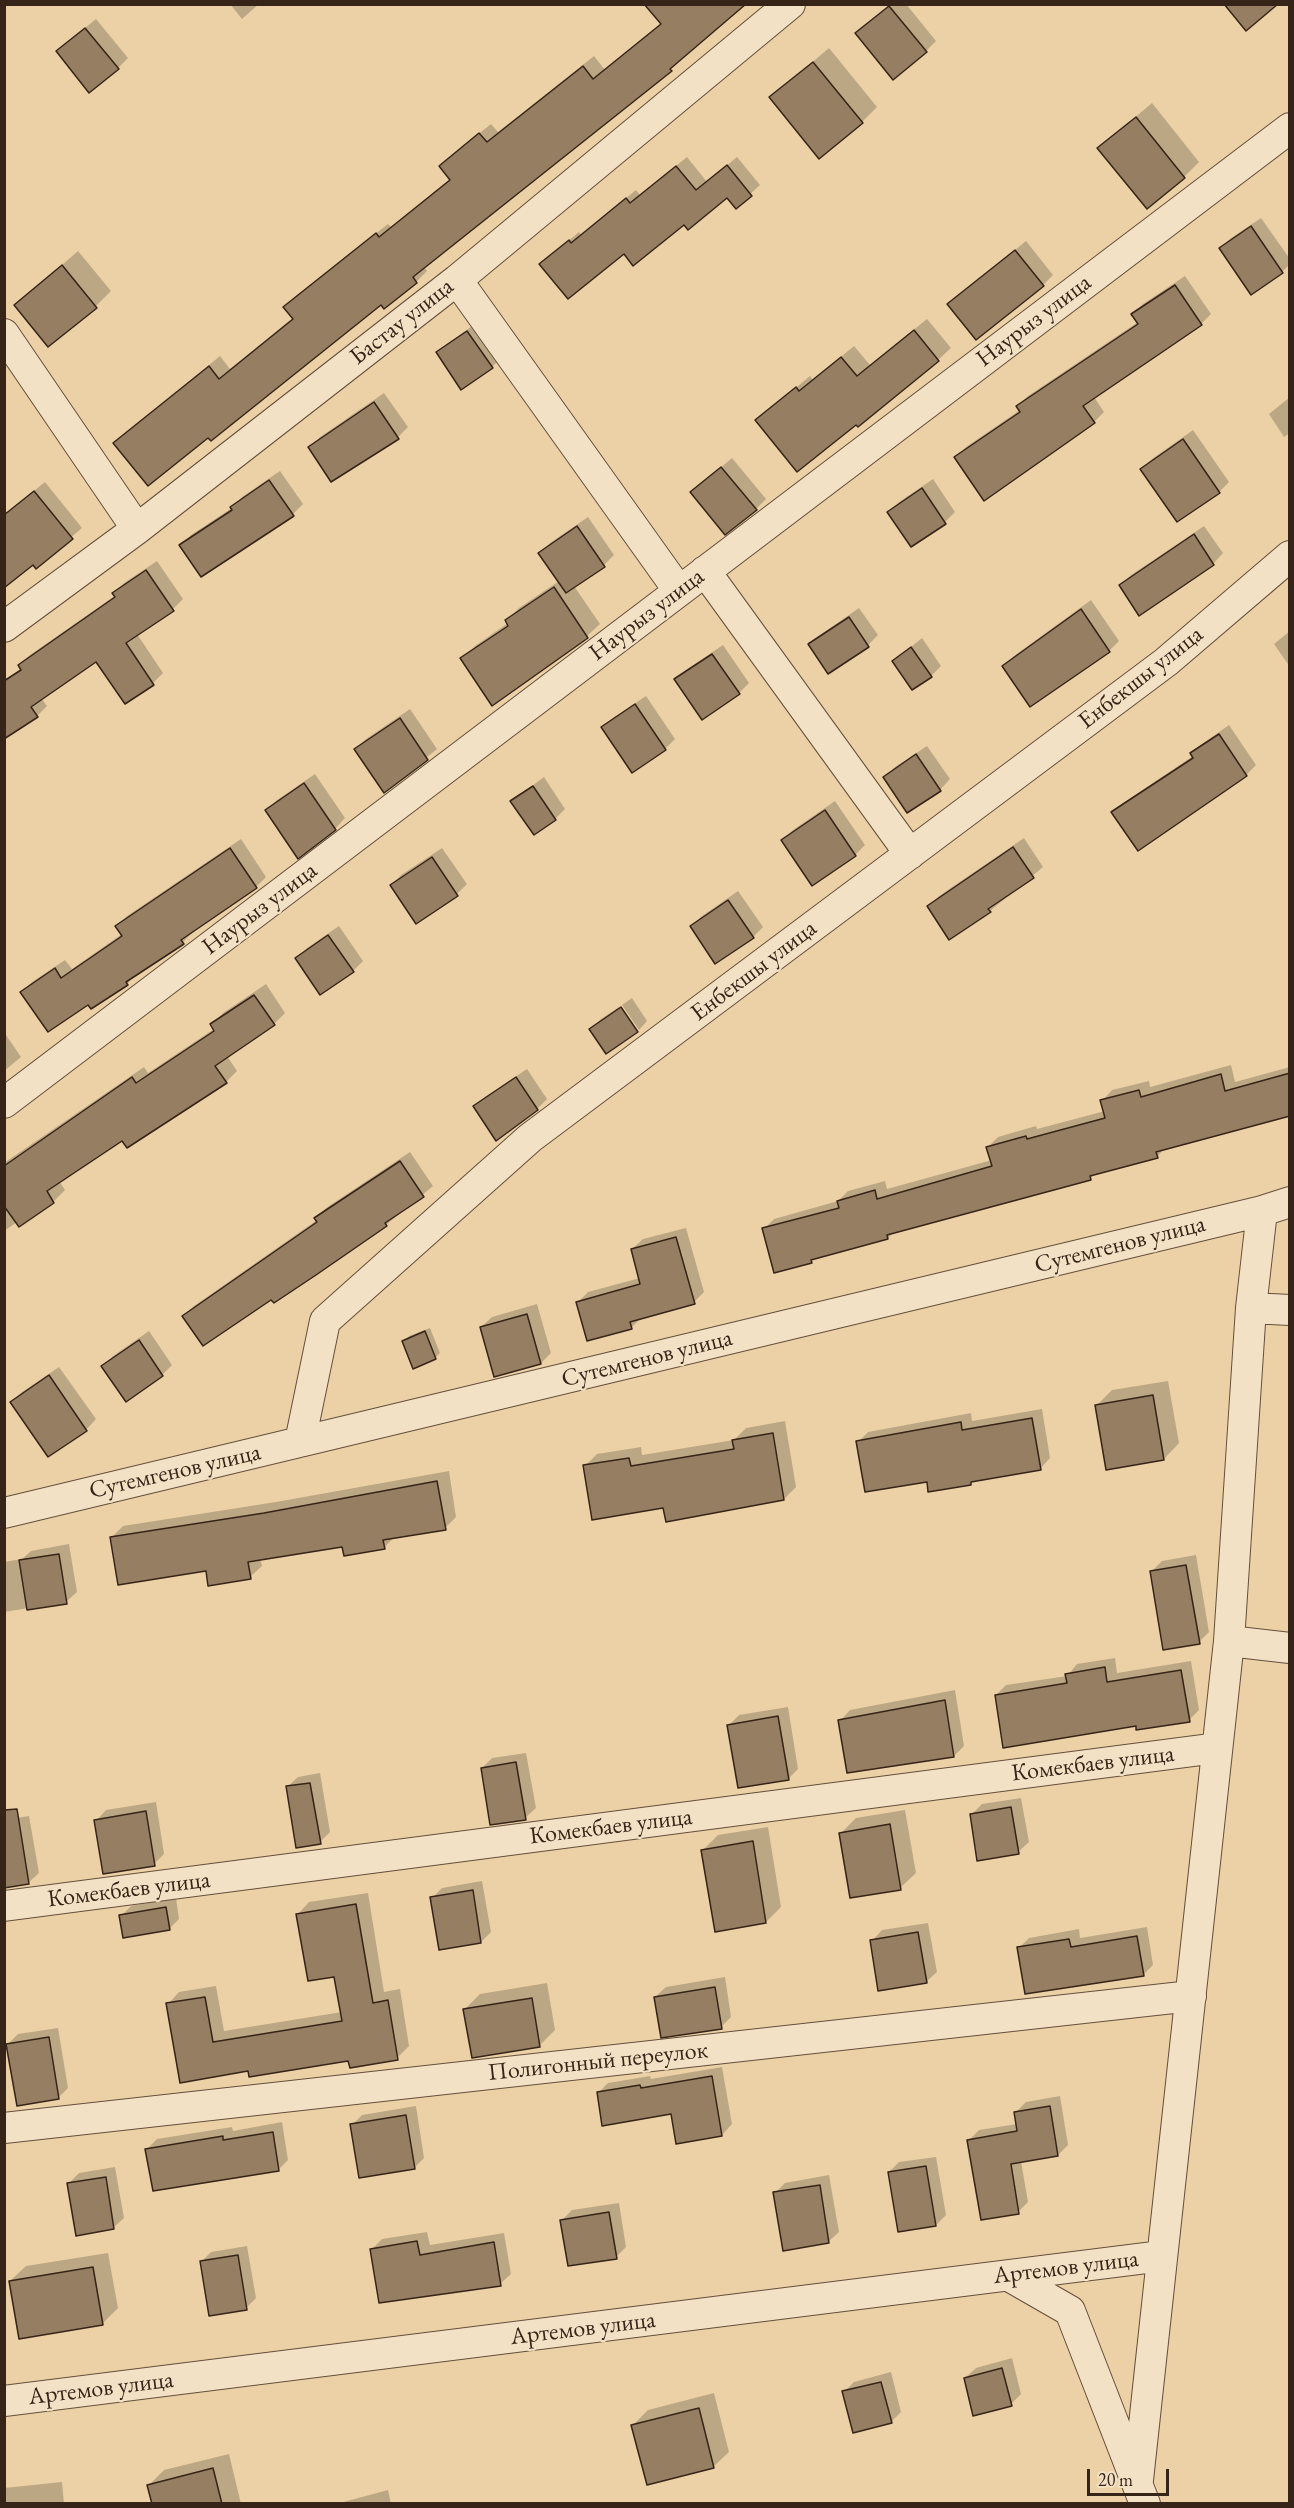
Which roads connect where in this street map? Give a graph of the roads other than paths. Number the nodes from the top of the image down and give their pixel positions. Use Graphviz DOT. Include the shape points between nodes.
graph roads {
  1 [pos="790,4"];
  2 [pos="1290,128"];
  3 [pos="457,280"];
  4 [pos="4,334"];
  5 [pos="137,529"];
  6 [pos="1290,556"];
  7 [pos="705,571"];
  8 [pos="679,591"];
  9 [pos="4,627"];
  10 [pos="910,854"];
  11 [pos="4,1103"];
  12 [pos="1276,1206"];
  13 [pos="1251,1308"];
  14 [pos="1290,1310"];
  15 [pos="300,1442"];
  16 [pos="4,1513"];
  17 [pos="1229,1641"];
  18 [pos="1290,1648"];
  19 [pos="1217,1748"];
  20 [pos="4,1906"];
  21 [pos="1191,1996"];
  22 [pos="4,2128"];
  23 [pos="1162,2256"];
  24 [pos="1009,2276"];
  25 [pos="4,2402"];
  26 [pos="1141,2492"];
  1 -- 3 [label="street, Бастау улица"];
  2 -- 7 [label="street, Наурыз улица"];
  3 -- 5 [label="street, Бастау улица"];
  3 -- 8 [label="street"];
  4 -- 5 [label="street"];
  5 -- 9 [label="street, Бастау улица"];
  6 -- 10 [label="street, Енбекшы улица" via="1166,662"];
  7 -- 8 [label="street, Наурыз улица"];
  7 -- 10 [label="street"];
  8 -- 11 [label="street, Наурыз улица"];
  10 -- 15 [label="street, Енбекшы улица" via="531,1138 325,1321"];
  12 -- 13 [label="street"];
  12 -- 15 [label="street, Сутемгенов улица"];
  13 -- 14 [label="street"];
  13 -- 17 [label="street"];
  15 -- 16 [label="street, Сутемгенов улица"];
  17 -- 18 [label="street"];
  17 -- 19 [label="street"];
  19 -- 20 [label="street, Комекбаев улица"];
  19 -- 21 [label="street"];
  21 -- 22 [label="street, Полигонный переулок"];
  21 -- 23 [label="street"];
  23 -- 24 [label="street, Артемов улица"];
  23 -- 26 [label="street"];
  24 -- 25 [label="street, Артемов улица"];
  24 -- 26 [label="street" via="1070,2311"];
}
